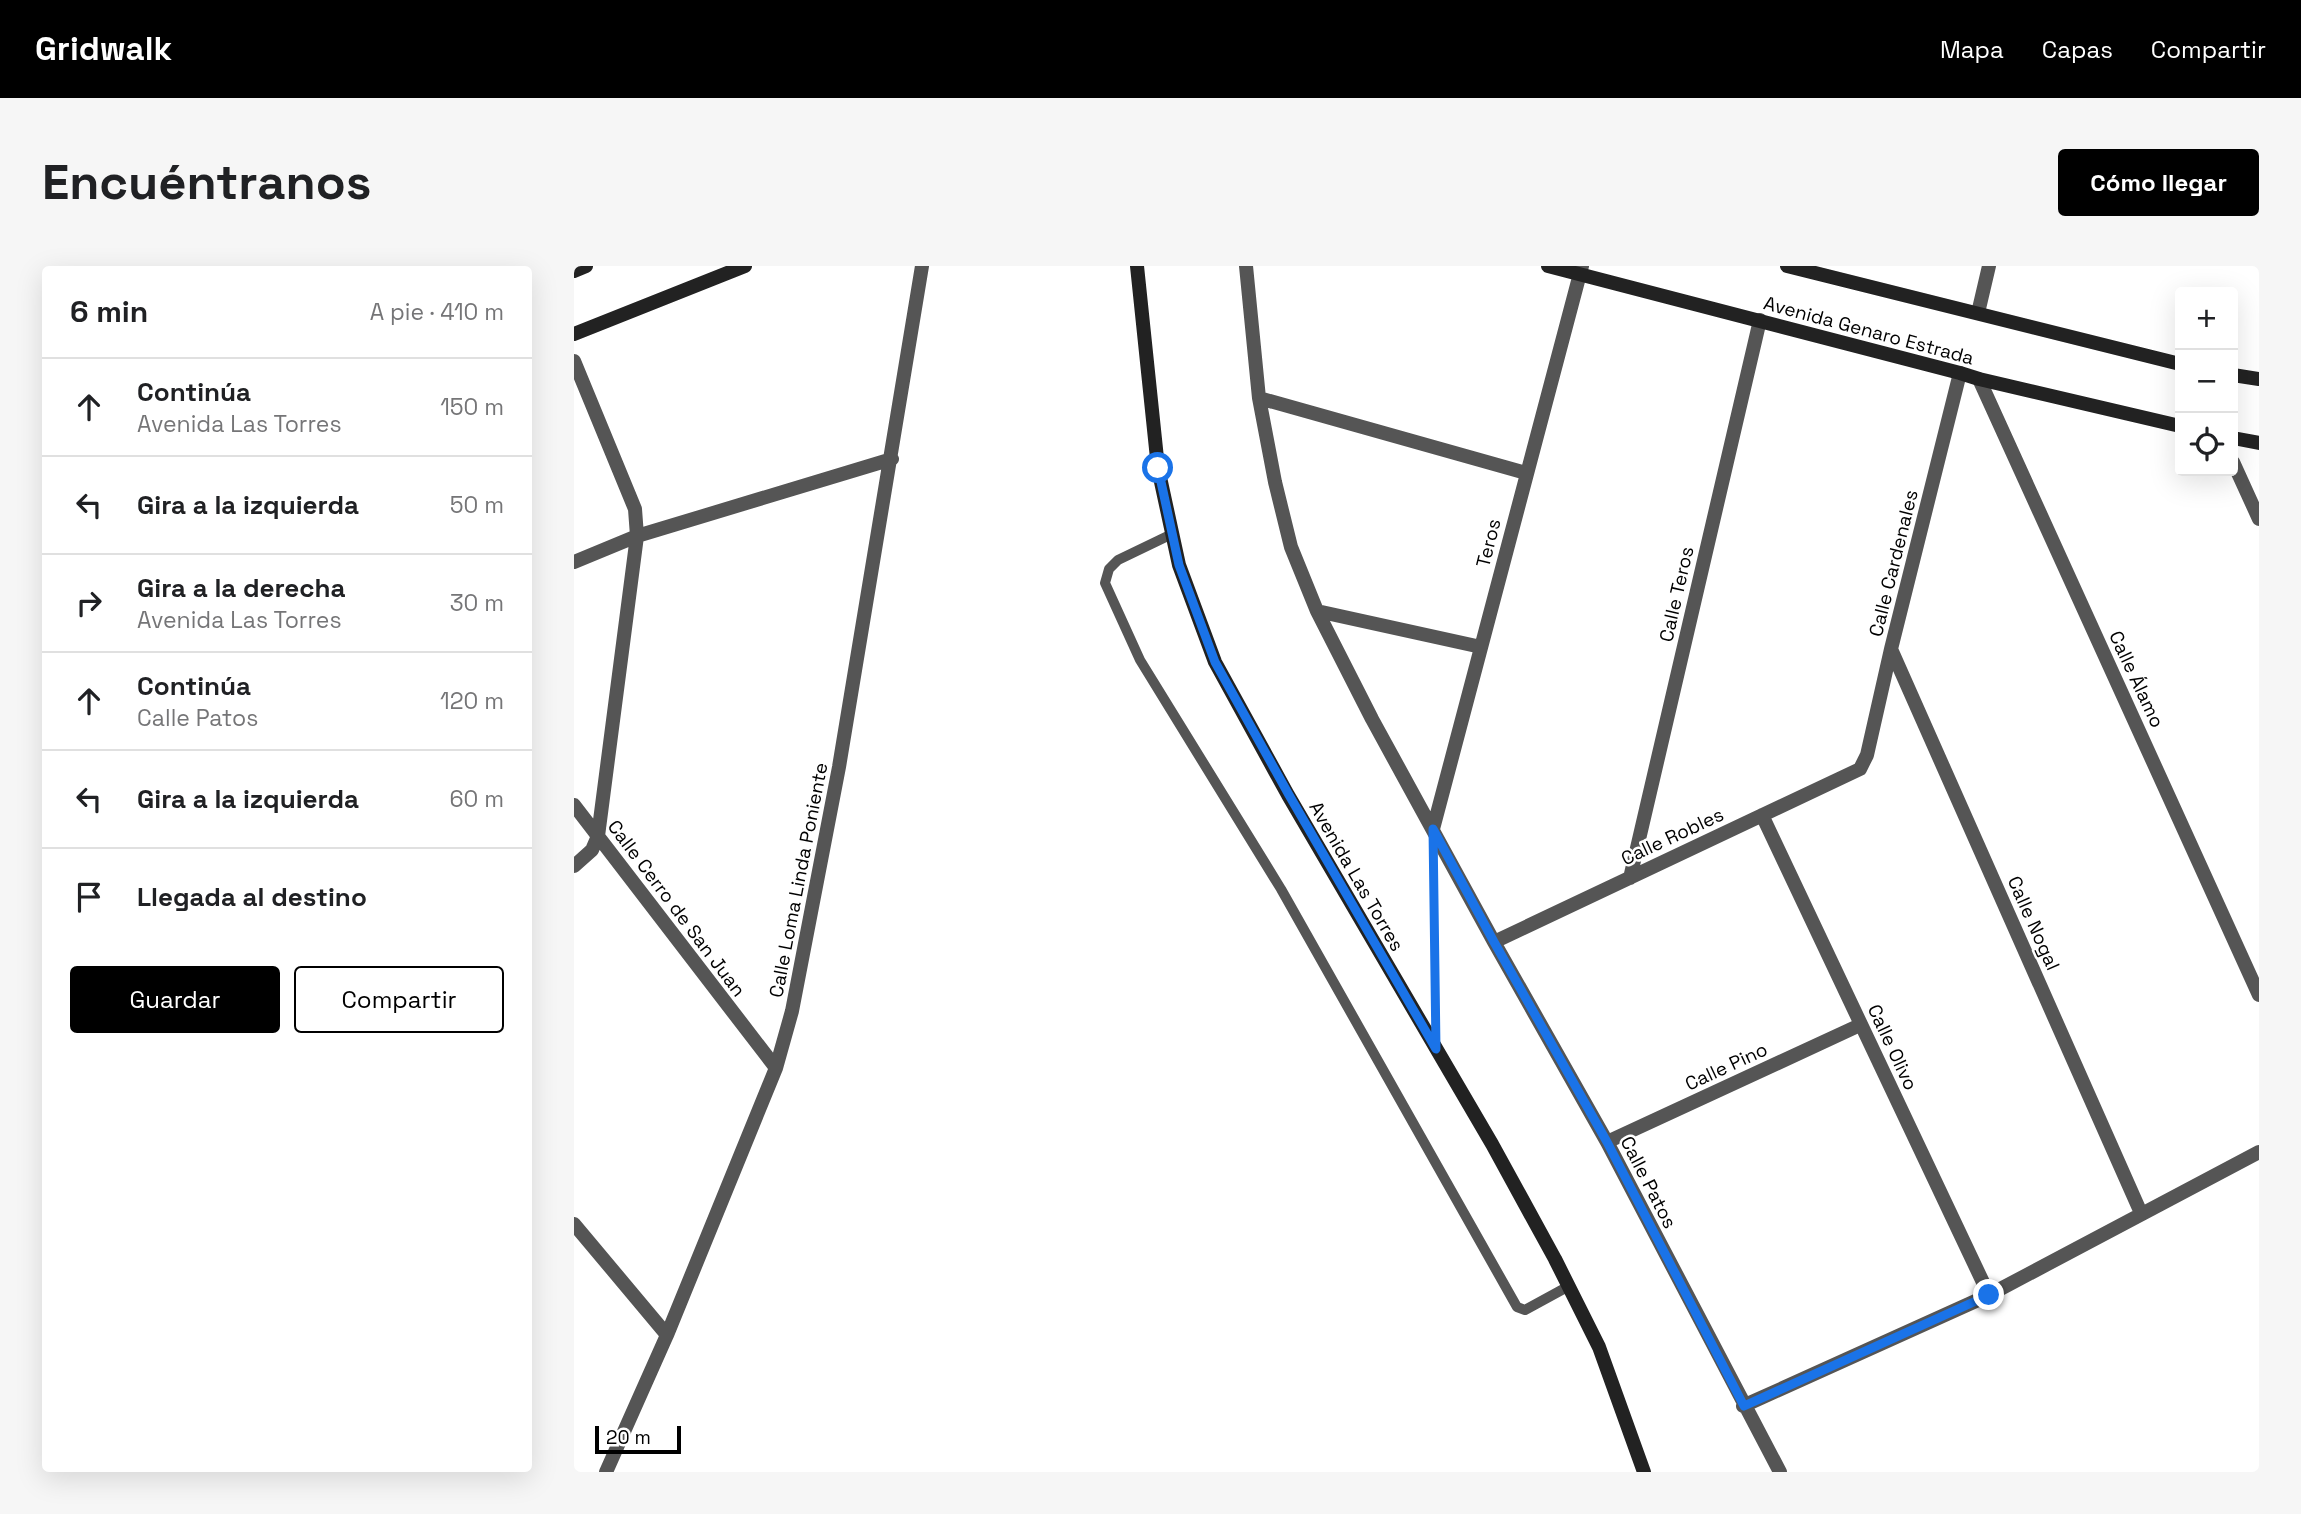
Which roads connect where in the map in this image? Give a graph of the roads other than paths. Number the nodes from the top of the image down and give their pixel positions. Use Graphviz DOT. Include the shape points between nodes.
graph roads {
  1 [pos="586,266"];
  2 [pos="745,266"];
  3 [pos="922,266"];
  4 [pos="1137,266"];
  5 [pos="1247,266"];
  6 [pos="1548,266"];
  7 [pos="1787,266"];
  8 [pos="1989,266"];
  9 [pos="1581,270"];
  10 [pos="574,271"];
  11 [pos="1978,313"];
  12 [pos="1760,320"];
  13 [pos="574,334"];
  14 [pos="574,361"];
  15 [pos="2175,363"];
  16 [pos="1960,373"];
  17 [pos="2238,376"];
  18 [pos="1979,379"];
  19 [pos="2259,379"];
  20 [pos="1259,398"];
  21 [pos="2175,425"];
  22 [pos="2238,439"];
  23 [pos="2259,443"];
  24 [pos="892,459"];
  25 [pos="1526,472"];
  26 [pos="2238,473"];
  27 [pos="2259,519"];
  28 [pos="1172,534"];
  29 [pos="638,536"];
  30 [pos="574,562"];
  31 [pos="1317,611"];
  32 [pos="1481,647"];
  33 [pos="1891,649"];
  34 [pos="1864,762"];
  35 [pos="574,804"];
  36 [pos="1762,815"];
  37 [pos="1433,829"];
  38 [pos="598,836"];
  39 [pos="574,866"];
  40 [pos="1630,878"];
  41 [pos="1494,942"];
  42 [pos="2259,995"];
  43 [pos="1860,1025"];
  44 [pos="776,1068"];
  45 [pos="1607,1142"];
  46 [pos="2259,1152"];
  47 [pos="2141,1213"];
  48 [pos="574,1224"];
  49 [pos="1569,1286"];
  50 [pos="1989,1295"];
  51 [pos="667,1335"];
  52 [pos="1744,1406"];
  53 [pos="606,1472"];
  54 [pos="1644,1472"];
  55 [pos="1780,1472"];
  1 -- 10 [label="street"];
  2 -- 13 [label="street"];
  3 -- 24 [label="street, Calle Loma Linda Poniente"];
  4 -- 28 [label="street, Avenida Las Torres" via="1158,468"];
  5 -- 20 [label="street"];
  6 -- 9 [label="street, Avenida Genaro Estrada"];
  7 -- 11 [label="street"];
  8 -- 11 [label="street"];
  9 -- 12 [label="street, Avenida Genaro Estrada"];
  9 -- 25 [label="street, Teros"];
  11 -- 15 [label="street"];
  12 -- 16 [label="street, Avenida Genaro Estrada"];
  12 -- 40 [label="street, Calle Teros"];
  14 -- 29 [label="street" via="635,509"];
  16 -- 18 [label="street, Avenida Genaro Estrada"];
  16 -- 33 [label="street, Calle Cardenales"];
  17 -- 19 [label="street"];
  18 -- 21 [label="street, Avenida Genaro Estrada"];
  18 -- 42 [label="street, Calle Álamo"];
  20 -- 25 [label="street"];
  20 -- 31 [label="street" via="1291,547"];
  22 -- 23 [label="street"];
  24 -- 29 [label="street"];
  24 -- 44 [label="street, Calle Loma Linda Poniente" via="804,953"];
  25 -- 32 [label="street, Teros"];
  26 -- 27 [label="street"];
  28 -- 49 [label="street, Avenida Las Torres" via="1215,662"];
  28 -- 49 [label="lane" via="1118,560 1105,583 1140,660 1282,889 1517,1307 1525,1310"];
  29 -- 30 [label="street"];
  29 -- 38 [label="street"];
  31 -- 32 [label="street"];
  31 -- 37 [label="street"];
  32 -- 37 [label="street, Teros"];
  33 -- 34 [label="street, Calle Cardenales"];
  33 -- 47 [label="street, Calle Nogal"];
  34 -- 36 [label="street, Calle Robles" via="1855,772"];
  35 -- 38 [label="street, Calle Cerro de San Juan"];
  36 -- 40 [label="street, Calle Robles"];
  36 -- 43 [label="street, Calle Olivo"];
  37 -- 41 [label="street"];
  38 -- 39 [label="street" via="592,850"];
  38 -- 44 [label="street, Calle Cerro de San Juan"];
  40 -- 41 [label="street, Calle Robles"];
  41 -- 45 [label="street, Calle Patos"];
  43 -- 45 [label="street, Calle Pino"];
  43 -- 50 [label="street, Calle Olivo"];
  44 -- 51 [label="street, Calle Loma Linda Poniente"];
  45 -- 52 [label="street, Calle Patos"];
  46 -- 47 [label="street"];
  47 -- 50 [label="street"];
  48 -- 51 [label="street"];
  49 -- 54 [label="street, Avenida Las Torres" via="1599,1347"];
  50 -- 52 [label="street"];
  51 -- 53 [label="street, Calle Loma Linda Poniente"];
  52 -- 55 [label="street, Calle Patos"];
}
